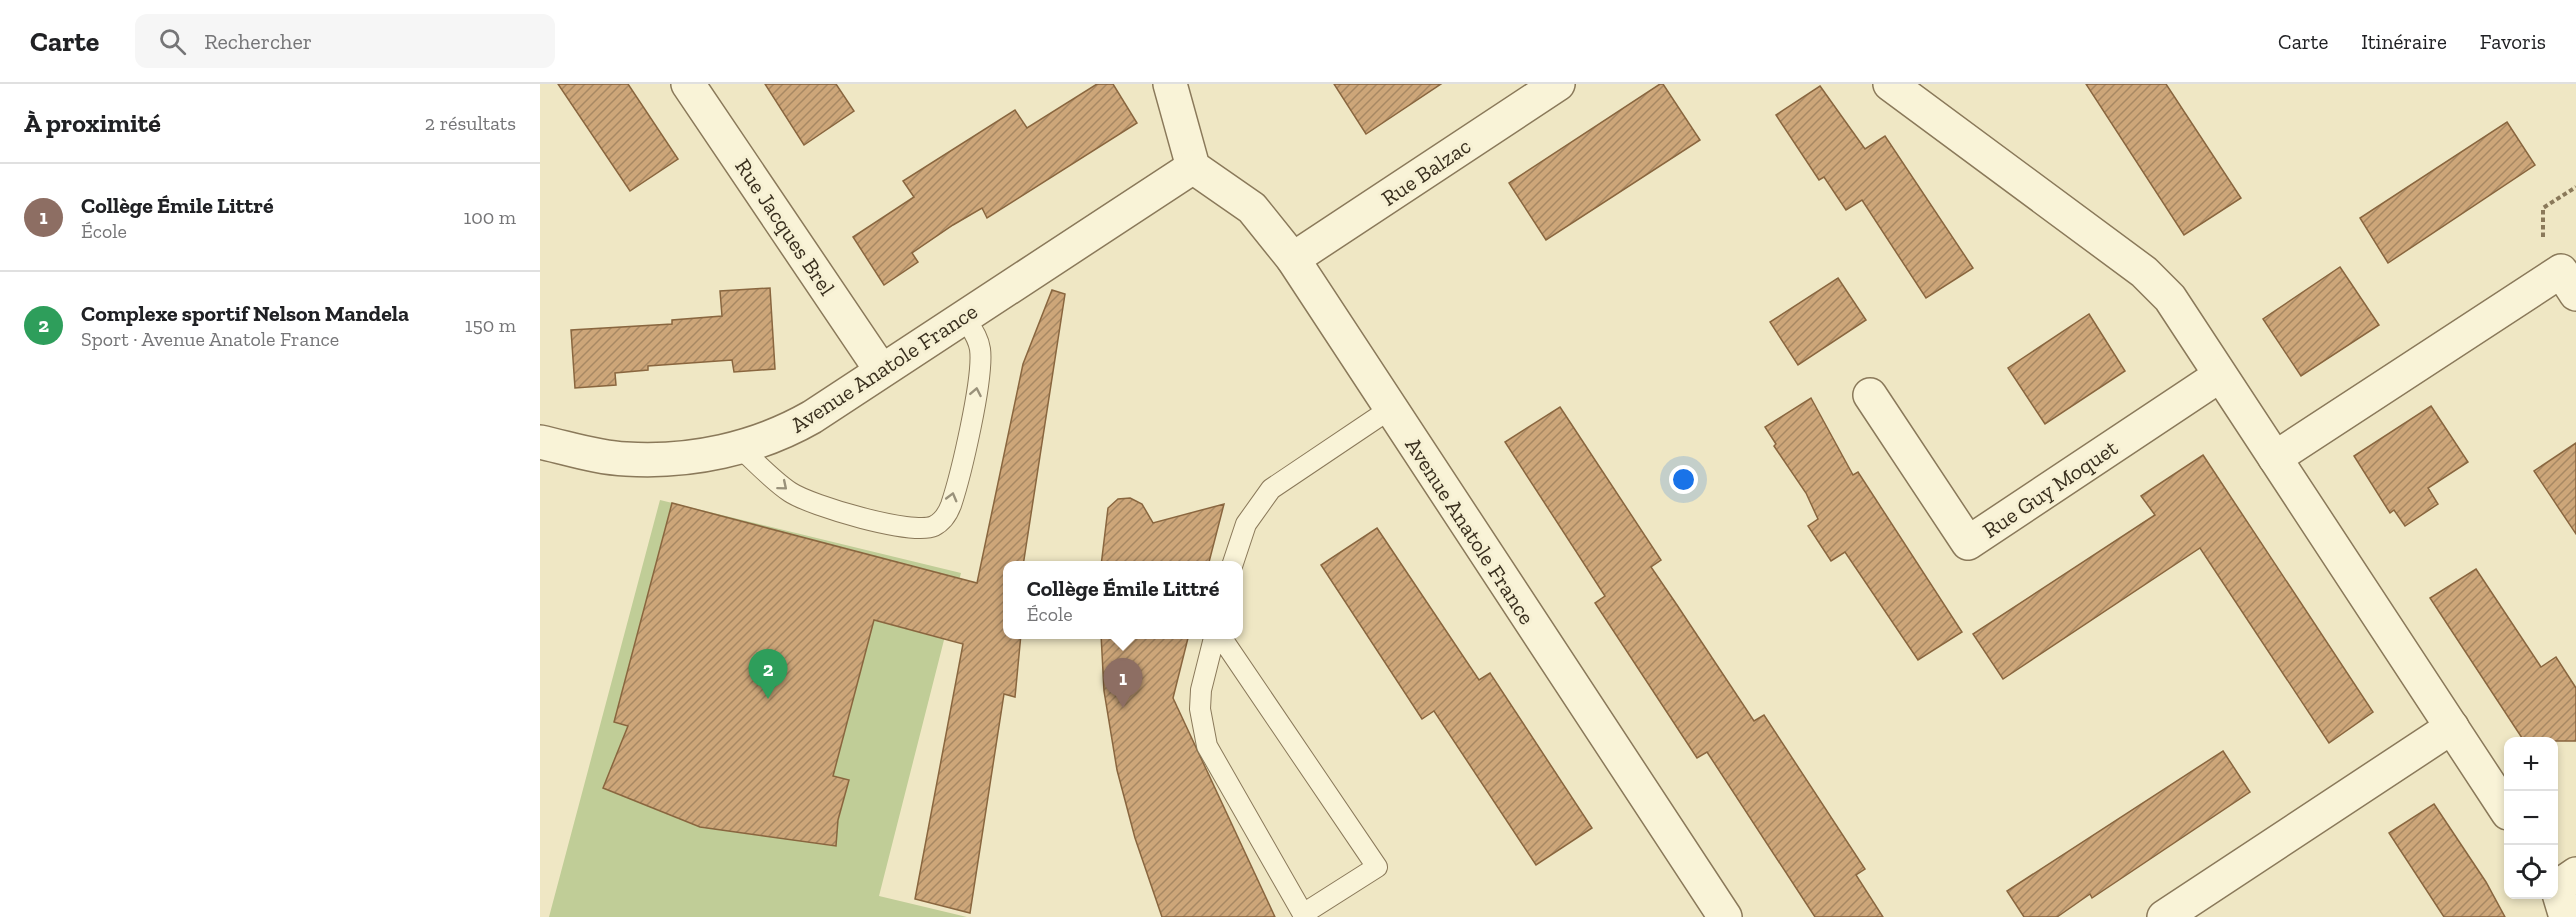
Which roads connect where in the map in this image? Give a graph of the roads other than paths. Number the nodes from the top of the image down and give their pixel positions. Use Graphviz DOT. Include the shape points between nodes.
graph roads {
  1 [pos="688,84"];
  2 [pos="1170,84"];
  3 [pos="1558,84"];
  4 [pos="1890,84"];
  5 [pos="1193,167"];
  6 [pos="1293,260"];
  7 [pos="2576,294"];
  8 [pos="964,316"];
  9 [pos="881,370"];
  10 [pos="2219,376"];
  11 [pos="1870,395"];
  12 [pos="1390,409"];
  13 [pos="540,441"];
  14 [pos="739,447"];
  15 [pos="2275,458"];
  16 [pos="1234,561"];
  17 [pos="1216,639"];
  18 [pos="1220,639"];
  19 [pos="2452,727"];
  20 [pos="2504,807"];
  21 [pos="1725,917"];
  22 [pos="2164,917"];
  1 -- 9 [label="street, Rue Jacques Brel"];
  2 -- 5 [label="street"];
  3 -- 6 [label="street, Rue Balzac"];
  4 -- 10 [label="street" via="2158,284"];
  5 -- 6 [label="street, Avenue Anatole France" via="1252,207"];
  5 -- 8 [label="street, Avenue Anatole France"];
  6 -- 12 [label="street, Avenue Anatole France"];
  7 -- 15 [label="street" via="2560,271"];
  8 -- 9 [label="street, Avenue Anatole France"];
  14 -- 8 [label="lane, one-way" via="791,493 825,508 910,528 936,525 951,505 978,385 980,350"];
  9 -- 14 [label="street, Avenue Anatole France" via="789,431"];
  10 -- 11 [label="street, Rue Guy Moquet" via="1968,543"];
  10 -- 15 [label="street"];
  12 -- 16 [label="lane" via="1271,489 1246,524"];
  12 -- 21 [label="street, Avenue Anatole France"];
  13 -- 14 [label="street, Avenue Anatole France" via="624,459 678,458"];
  15 -- 19 [label="street"];
  17 -- 18 [label="lane" via="1201,690 1201,719 1207,746 1304,914 1377,867"];
  19 -- 20 [label="street"];
  19 -- 22 [label="street"];
}
